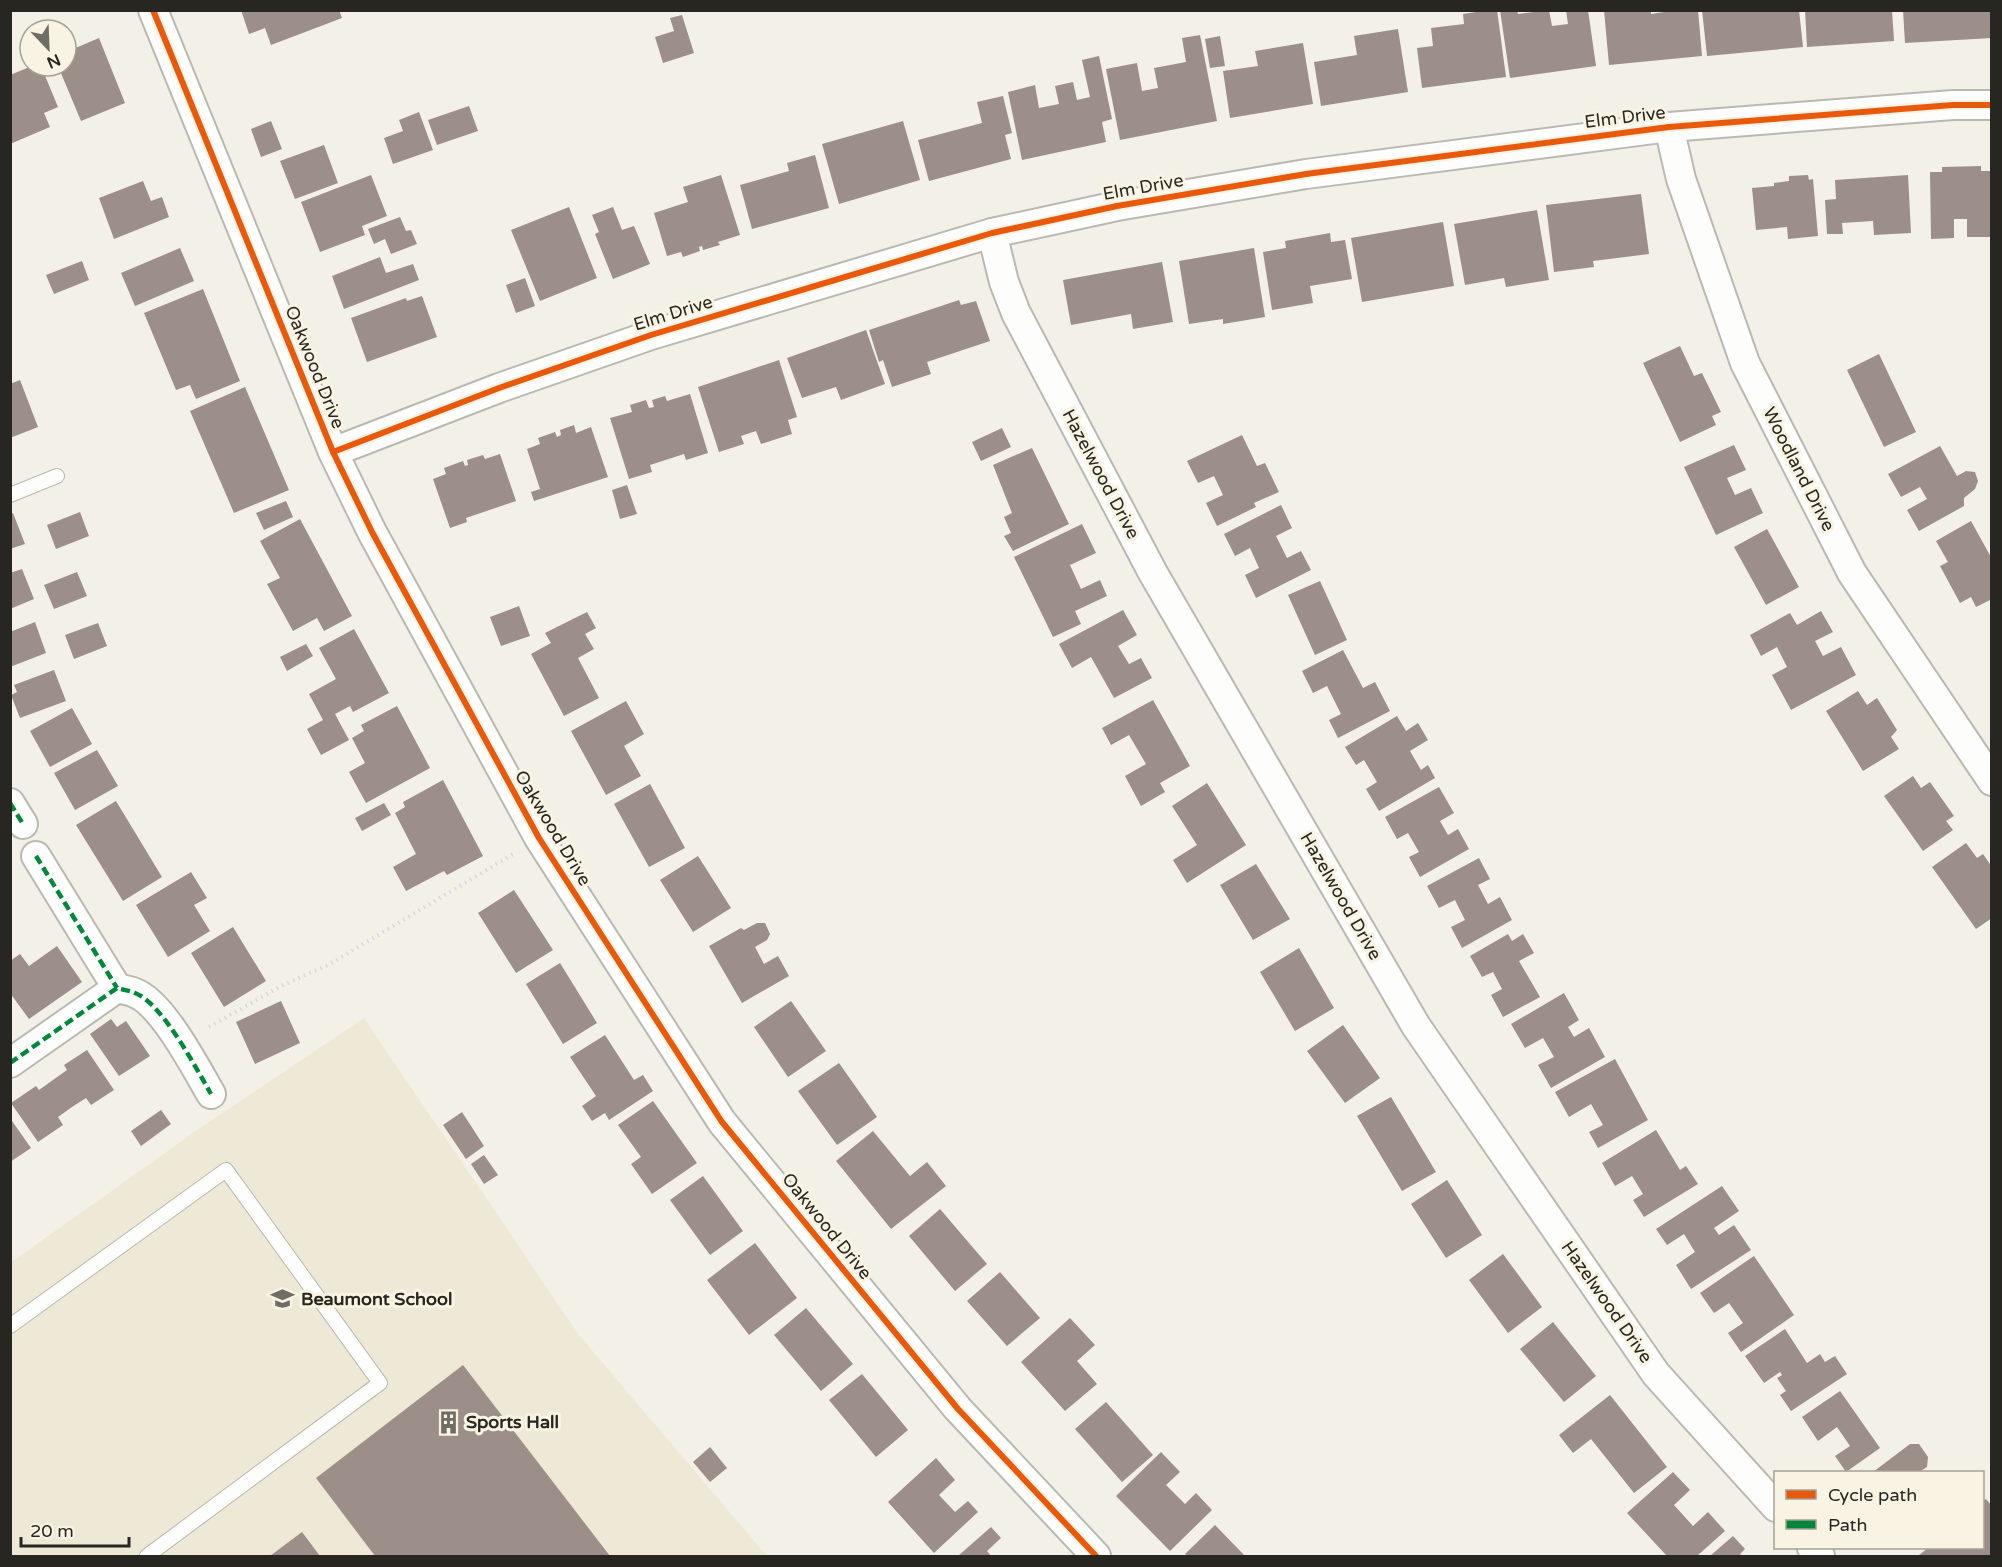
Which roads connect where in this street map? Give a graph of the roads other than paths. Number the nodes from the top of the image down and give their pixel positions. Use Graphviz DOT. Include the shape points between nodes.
graph roads {
  1 [pos="153,10"];
  2 [pos="1992,105"];
  3 [pos="1668,127"];
  4 [pos="992,232"];
  5 [pos="333,452"];
  6 [pos="57,476"];
  7 [pos="10,495"];
  8 [pos="1992,782"];
  9 [pos="36,856"];
  10 [pos="117,988"];
  11 [pos="10,1063"];
  12 [pos="211,1094"];
  13 [pos="10,1326"];
  14 [pos="1774,1505"];
  15 [pos="147,1557"];
  16 [pos="1096,1557"];
  1 -- 5 [label="street, Oakwood Drive"];
  2 -- 3 [label="street, Elm Drive"];
  3 -- 4 [label="street, Elm Drive" via="1306,174"];
  3 -- 8 [label="street, Woodland Drive" via="1681,179 1745,363 1852,573"];
  4 -- 5 [label="street, Elm Drive" via="651,335"];
  4 -- 14 [label="street, Hazelwood Drive" via="1016,313 1142,552 1416,1026 1656,1374"];
  5 -- 16 [label="street, Oakwood Drive" via="372,532 539,838 722,1122 958,1408"];
  6 -- 7 [label="lane"];
  9 -- 10 [label="street"];
  10 -- 11 [label="street"];
  10 -- 12 [label="street" via="136,993 150,1003 182,1043"];
  13 -- 15 [label="lane" via="226,1170 380,1383"];
}
